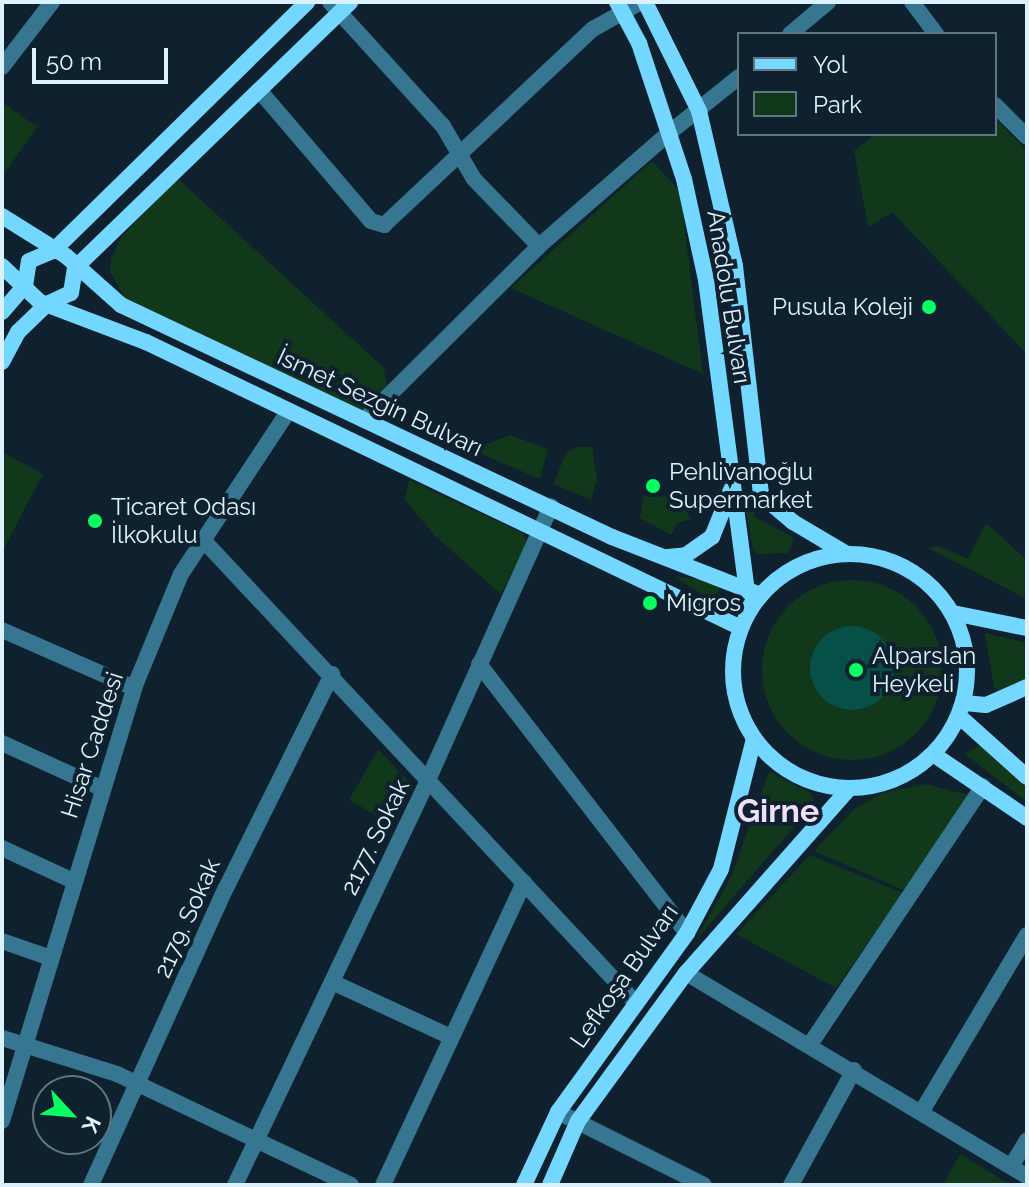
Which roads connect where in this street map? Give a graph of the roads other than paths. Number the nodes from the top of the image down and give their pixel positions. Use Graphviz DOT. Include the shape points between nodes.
graph roads {
  1 [pos="52,2"];
  2 [pos="307,2"];
  3 [pos="643,2"];
  4 [pos="828,2"];
  5 [pos="912,2"];
  6 [pos="340,5"];
  7 [pos="619,6"];
  8 [pos="792,32"];
  9 [pos="934,32"];
  10 [pos="2,67"];
  11 [pos="737,79"];
  12 [pos="259,90"];
  13 [pos="997,107"];
  14 [pos="699,111"];
  15 [pos="669,133"];
  16 [pos="1027,137"];
  17 [pos="461,154"];
  18 [pos="2,216"];
  19 [pos="539,246"];
  20 [pos="53,251"];
  21 [pos="2,266"];
  22 [pos="75,268"];
  23 [pos="25,286"];
  24 [pos="47,304"];
  25 [pos="2,312"];
  26 [pos="2,362"];
  27 [pos="288,412"];
  28 [pos="364,420"];
  29 [pos="733,481"];
  30 [pos="551,506"];
  31 [pos="541,529"];
  32 [pos="206,543"];
  33 [pos="845,553"];
  34 [pos="666,558"];
  35 [pos="753,592"];
  36 [pos="953,613"];
  37 [pos="741,628"];
  38 [pos="1027,628"];
  39 [pos="2,630"];
  40 [pos="479,664"];
  41 [pos="332,674"];
  42 [pos="1027,687"];
  43 [pos="134,688"];
  44 [pos="962,709"];
  45 [pos="754,739"];
  46 [pos="2,743"];
  47 [pos="933,754"];
  48 [pos="1027,777"];
  49 [pos="428,780"];
  50 [pos="983,786"];
  51 [pos="103,789"];
  52 [pos="849,789"];
  53 [pos="1027,818"];
  54 [pos="2,848"];
  55 [pos="73,881"];
  56 [pos="524,882"];
  57 [pos="687,933"];
  58 [pos="1027,935"];
  59 [pos="2,941"];
  60 [pos="48,957"];
  61 [pos="686,973"];
  62 [pos="332,982"];
  63 [pos="636,1003"];
  64 [pos="451,1037"];
  65 [pos="2,1038"];
  66 [pos="811,1043"];
  67 [pos="22,1045"];
  68 [pos="854,1070"];
  69 [pos="139,1085"];
  70 [pos="922,1111"];
  71 [pos="558,1112"];
  72 [pos="3,1116"];
  73 [pos="578,1121"];
  74 [pos="257,1139"];
  75 [pos="1027,1140"];
  76 [pos="1012,1165"];
  77 [pos="1027,1176"];
  78 [pos="91,1185"];
  79 [pos="235,1185"];
  80 [pos="351,1185"];
  81 [pos="383,1185"];
  82 [pos="524,1185"];
  83 [pos="550,1185"];
  84 [pos="704,1185"];
  85 [pos="791,1185"];
  1 -- 10 [label="street"];
  2 -- 20 [label="main road"];
  3 -- 7 [label="street"];
  3 -- 14 [label="main road, Anadolu Bulvarı"];
  4 -- 8 [label="street"];
  5 -- 9 [label="street"];
  6 -- 12 [label="main road"];
  6 -- 17 [label="street"];
  7 -- 15 [label="main road, Anadolu Bulvarı" via="639,43"];
  7 -- 17 [label="street"];
  11 -- 14 [label="street"];
  12 -- 17 [label="street" via="377,225 391,222"];
  12 -- 22 [label="main road"];
  13 -- 16 [label="street"];
  14 -- 15 [label="street"];
  14 -- 33 [label="main road, Anadolu Bulvarı" via="735,266 761,495 793,522"];
  15 -- 19 [label="street"];
  15 -- 29 [label="main road, Anadolu Bulvarı" via="706,280"];
  17 -- 19 [label="street" via="474,179"];
  18 -- 20 [label="main road, İsmet Sezgin Bulvarı"];
  19 -- 28 [label="street"];
  20 -- 22 [label="main road, İsmet Sezgin Bulvarı"];
  20 -- 23 [label="main road" via="29,261"];
  21 -- 23 [label="main road"];
  22 -- 24 [label="main road" via="71,293"];
  22 -- 28 [label="main road, İsmet Sezgin Bulvarı" via="121,305"];
  23 -- 24 [label="main road"];
  23 -- 25 [label="main road"];
  24 -- 26 [label="main road" via="18,332"];
  24 -- 27 [label="main road" via="146,342"];
  27 -- 31 [label="main road"];
  27 -- 32 [label="street, Hisar Caddesi"];
  28 -- 30 [label="main road, İsmet Sezgin Bulvarı"];
  29 -- 34 [label="main road" via="712,537 686,555"];
  29 -- 35 [label="main road, Anadolu Bulvarı"];
  30 -- 31 [label="street, 2177. Sokak"];
  30 -- 34 [label="main road, İsmet Sezgin Bulvarı"];
  31 -- 37 [label="main road"];
  31 -- 40 [label="street, 2177. Sokak"];
  32 -- 41 [label="street"];
  32 -- 43 [label="street, Hisar Caddesi" via="181,574"];
  33 -- 35 [label="main road" via="799,565"];
  33 -- 36 [label="main road" via="903,566 939,593"];
  34 -- 35 [label="main road, İsmet Sezgin Bulvarı"];
  35 -- 37 [label="main road, Anadolu Bulvarı"];
  36 -- 38 [label="main road"];
  36 -- 44 [label="main road" via="966,651"];
  37 -- 45 [label="main road" via="733,660 736,696"];
  39 -- 43 [label="street"];
  40 -- 49 [label="street, 2177. Sokak"];
  40 -- 57 [label="street"];
  41 -- 49 [label="street"];
  41 -- 69 [label="street, 2179. Sokak" via="226,888"];
  42 -- 44 [label="main road"];
  43 -- 51 [label="street, Hisar Caddesi"];
  44 -- 47 [label="main road"];
  44 -- 48 [label="main road"];
  45 -- 52 [label="main road" via="792,773"];
  45 -- 57 [label="main road, Lefkoşa Bulvarı" via="721,869"];
  46 -- 51 [label="street"];
  47 -- 50 [label="main road"];
  47 -- 52 [label="main road" via="893,781"];
  49 -- 56 [label="street"];
  49 -- 62 [label="street, 2177. Sokak"];
  50 -- 53 [label="main road"];
  50 -- 66 [label="street"];
  51 -- 55 [label="street, Hisar Caddesi"];
  52 -- 61 [label="main road, Lefkoşa Bulvarı"];
  54 -- 55 [label="street"];
  55 -- 60 [label="street, Hisar Caddesi"];
  56 -- 63 [label="street"];
  56 -- 64 [label="street"];
  57 -- 63 [label="main road, Lefkoşa Bulvarı"];
  58 -- 70 [label="street"];
  59 -- 60 [label="street"];
  60 -- 67 [label="street, Hisar Caddesi"];
  61 -- 66 [label="street"];
  61 -- 73 [label="main road, Lefkoşa Bulvarı"];
  62 -- 64 [label="street"];
  62 -- 74 [label="street, 2177. Sokak"];
  63 -- 71 [label="main road, Lefkoşa Bulvarı"];
  64 -- 81 [label="street"];
  65 -- 67 [label="street"];
  66 -- 68 [label="street"];
  67 -- 69 [label="street"];
  67 -- 72 [label="street, Hisar Caddesi"];
  68 -- 70 [label="street"];
  68 -- 85 [label="street"];
  69 -- 74 [label="street"];
  69 -- 78 [label="street, 2179. Sokak"];
  70 -- 76 [label="street"];
  71 -- 73 [label="street"];
  71 -- 82 [label="main road, Lefkoşa Bulvarı"];
  73 -- 83 [label="main road, Lefkoşa Bulvarı"];
  73 -- 84 [label="street"];
  74 -- 79 [label="street, 2177. Sokak"];
  74 -- 80 [label="street"];
  75 -- 76 [label="street"];
  76 -- 77 [label="street"];
}
